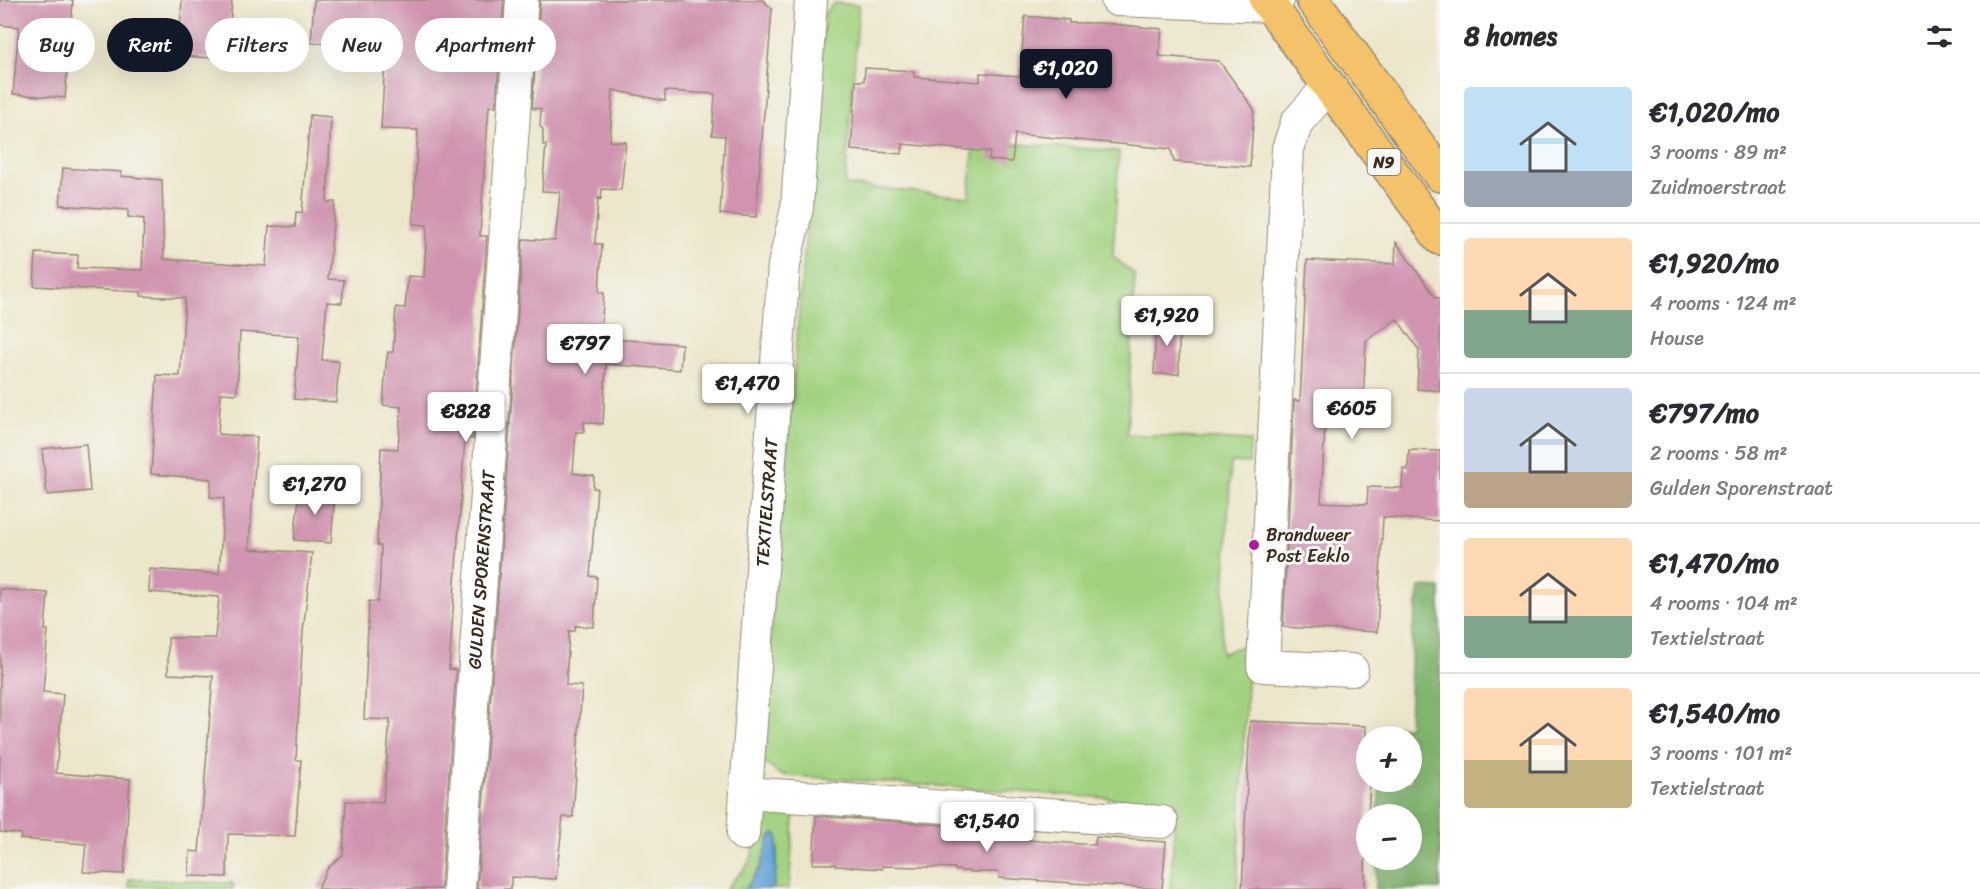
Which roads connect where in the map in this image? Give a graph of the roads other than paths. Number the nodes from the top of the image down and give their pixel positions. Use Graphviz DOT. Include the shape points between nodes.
graph roads {
  1 [pos="522,0"];
  2 [pos="811,0"];
  3 [pos="1117,0"];
  4 [pos="1315,1"];
  5 [pos="1272,2"];
  6 [pos="1329,86"];
  7 [pos="1440,175"];
  8 [pos="1440,238"];
  9 [pos="1352,670"];
  10 [pos="746,793"];
  11 [pos="1162,822"];
  12 [pos="743,834"];
  13 [pos="459,889"];
  1 -- 13 [label="street, GULDEN SPORENSTRAAT"];
  2 -- 10 [label="street, TEXTIELSTRAAT" via="797,208 784,264"];
  3 -- 5 [label="street"];
  4 -- 7 [label="main road, N9"];
  5 -- 6 [label="main road, N9"];
  6 -- 8 [label="main road, N9"];
  6 -- 9 [label="street" via="1297,122 1288,149 1263,666"];
  10 -- 11 [label="street"];
  10 -- 12 [label="street, TEXTIELSTRAAT"];
}
